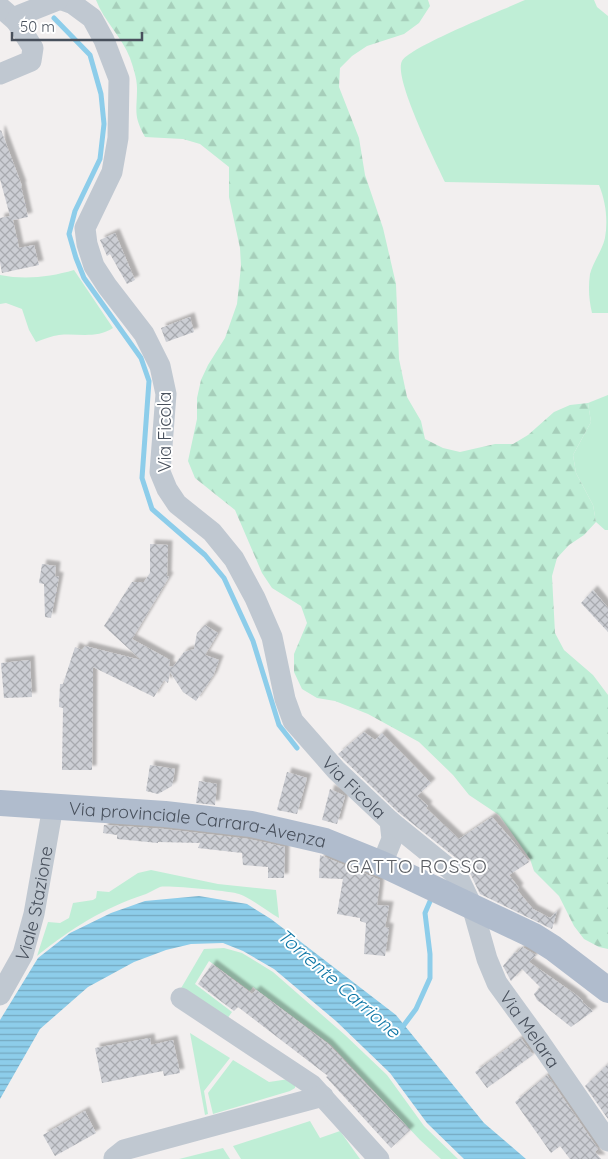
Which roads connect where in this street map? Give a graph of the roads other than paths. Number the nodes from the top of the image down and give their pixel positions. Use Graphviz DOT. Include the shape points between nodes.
graph roads {
  1 [pos="57,0"];
  2 [pos="12,14"];
  3 [pos="0,74"];
  4 [pos="0,803"];
  5 [pos="53,806"];
  6 [pos="390,821"];
  7 [pos="382,864"];
  8 [pos="472,906"];
  9 [pos="608,990"];
  10 [pos="0,995"];
  11 [pos="181,998"];
  12 [pos="323,1096"];
  13 [pos="608,1141"];
  14 [pos="109,1159"];
  15 [pos="379,1159"];
  1 -- 2 [label="street, Via Ficola"];
  1 -- 6 [label="street, Via Ficola" via="73,4 92,18 119,78 118,138 112,172 86,228 87,244 94,266 144,334 160,366 166,394 160,472 167,490 177,504 212,532 234,559 272,637 293,721 336,770"];
  2 -- 3 [label="street, Via Ficola" via="33,48 31,61"];
  4 -- 5 [label="main road, Via provinciale Carrara-Avenza"];
  5 -- 7 [label="main road, Via provinciale Carrara-Avenza" via="251,824 325,841"];
  5 -- 10 [label="street, Viale Stazione" via="34,914 23,954"];
  6 -- 7 [label="street, Via Ficola" via="392,839"];
  6 -- 8 [label="street" via="453,872"];
  7 -- 8 [label="main road, Via provinciale Carrara-Avenza"];
  8 -- 9 [label="main road, Via provinciale Carrara-Avenza" via="546,944"];
  8 -- 13 [label="street, Via Melara" via="497,983"];
  11 -- 12 [label="street" via="312,1085"];
  12 -- 14 [label="street" via="124,1150"];
  12 -- 15 [label="street"];
}
